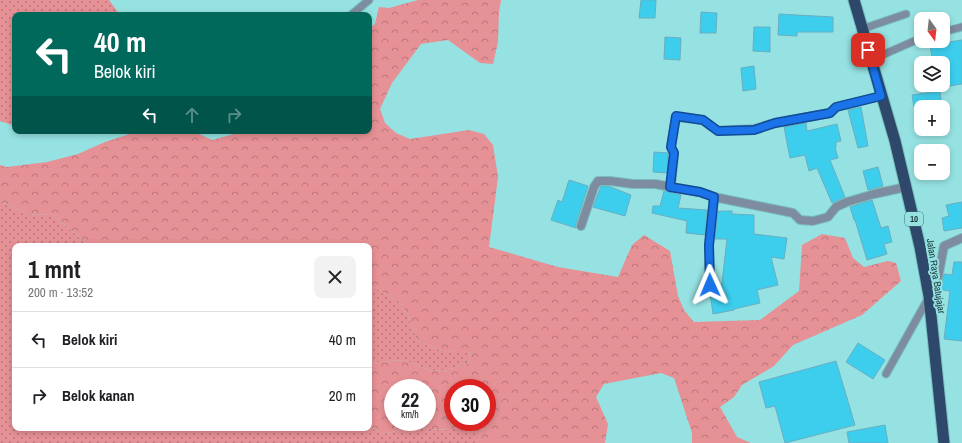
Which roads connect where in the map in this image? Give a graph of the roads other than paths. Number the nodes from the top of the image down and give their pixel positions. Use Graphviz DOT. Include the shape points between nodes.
graph roads {
  1 [pos="369,0"];
  2 [pos="854,0"];
  3 [pos="355,12"];
  4 [pos="906,14"];
  5 [pos="962,27"];
  6 [pos="862,29"];
  7 [pos="950,30"];
  8 [pos="914,41"];
  9 [pos="871,60"];
  10 [pos="881,96"];
  11 [pos="670,187"];
  12 [pos="906,187"];
  13 [pos="714,197"];
  14 [pos="581,226"];
  15 [pos="962,238"];
  16 [pos="710,285"];
  17 [pos="928,295"];
  18 [pos="886,374"];
  19 [pos="944,443"];
  1 -- 3 [label="lane"];
  2 -- 6 [label="highway, Jalan Raya Batujajar / 10"];
  4 -- 6 [label="lane"];
  5 -- 7 [label="lane"];
  6 -- 9 [label="highway, Jalan Raya Batujajar / 10"];
  8 -- 9 [label="lane"];
  9 -- 10 [label="highway, Jalan Raya Batujajar / 10"];
  10 -- 11 [label="street" via="836,107 830,113 775,123 754,130 718,131 703,120 676,116 671,147 674,153"];
  10 -- 12 [label="highway, Jalan Raya Batujajar / 10"];
  11 -- 13 [label="street"];
  11 -- 14 [label="street" via="598,181"];
  12 -- 13 [label="street" via="847,202 836,207 828,217 813,221 800,220 793,213"];
  12 -- 17 [label="highway, Jalan Raya Batujajar / 10"];
  13 -- 16 [label="street" via="709,245"];
  15 -- 17 [label="street" via="944,246 937,283"];
  17 -- 18 [label="lane"];
  17 -- 19 [label="highway, Jalan Raya Batujajar / 10"];
}
